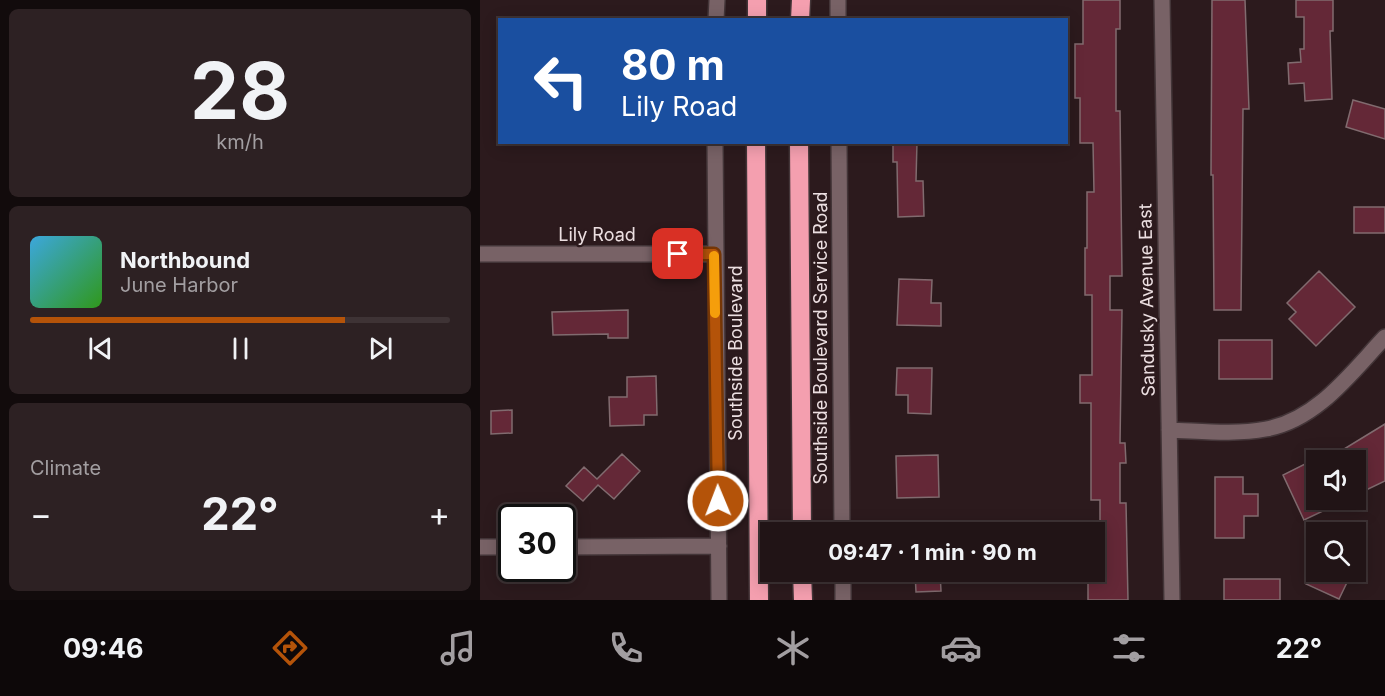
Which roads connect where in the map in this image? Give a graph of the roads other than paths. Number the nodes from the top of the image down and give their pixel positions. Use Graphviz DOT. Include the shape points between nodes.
graph roads {
  1 [pos="717,0"];
  2 [pos="757,0"];
  3 [pos="801,0"];
  4 [pos="838,0"];
  5 [pos="1162,0"];
  6 [pos="717,18"];
  7 [pos="757,18"];
  8 [pos="800,18"];
  9 [pos="838,18"];
  10 [pos="715,144"];
  11 [pos="756,144"];
  12 [pos="799,144"];
  13 [pos="839,144"];
  14 [pos="480,254"];
  15 [pos="714,254"];
  16 [pos="1385,338"];
  17 [pos="1169,430"];
  18 [pos="802,522"];
  19 [pos="842,522"];
  20 [pos="719,546"];
  21 [pos="498,547"];
  22 [pos="576,547"];
  23 [pos="480,548"];
  24 [pos="802,582"];
  25 [pos="843,582"];
  26 [pos="719,600"];
  27 [pos="759,600"];
  28 [pos="802,600"];
  29 [pos="843,600"];
  30 [pos="1172,600"];
  1 -- 6 [label="street"];
  2 -- 7 [label="highway"];
  3 -- 8 [label="highway"];
  4 -- 9 [label="street"];
  5 -- 17 [label="street, Sandusky Avenue East"];
  10 -- 15 [label="street"];
  11 -- 27 [label="highway, Southside Boulevard"];
  12 -- 18 [label="highway"];
  13 -- 19 [label="street, Southside Boulevard Service Road"];
  14 -- 15 [label="street, Lily Road"];
  15 -- 20 [label="street"];
  16 -- 17 [label="street" via="1332,393 1289,423 1242,432"];
  17 -- 30 [label="street, Sandusky Avenue East"];
  20 -- 22 [label="street"];
  20 -- 26 [label="street"];
  21 -- 23 [label="street"];
  24 -- 28 [label="highway"];
  25 -- 29 [label="street"];
}
